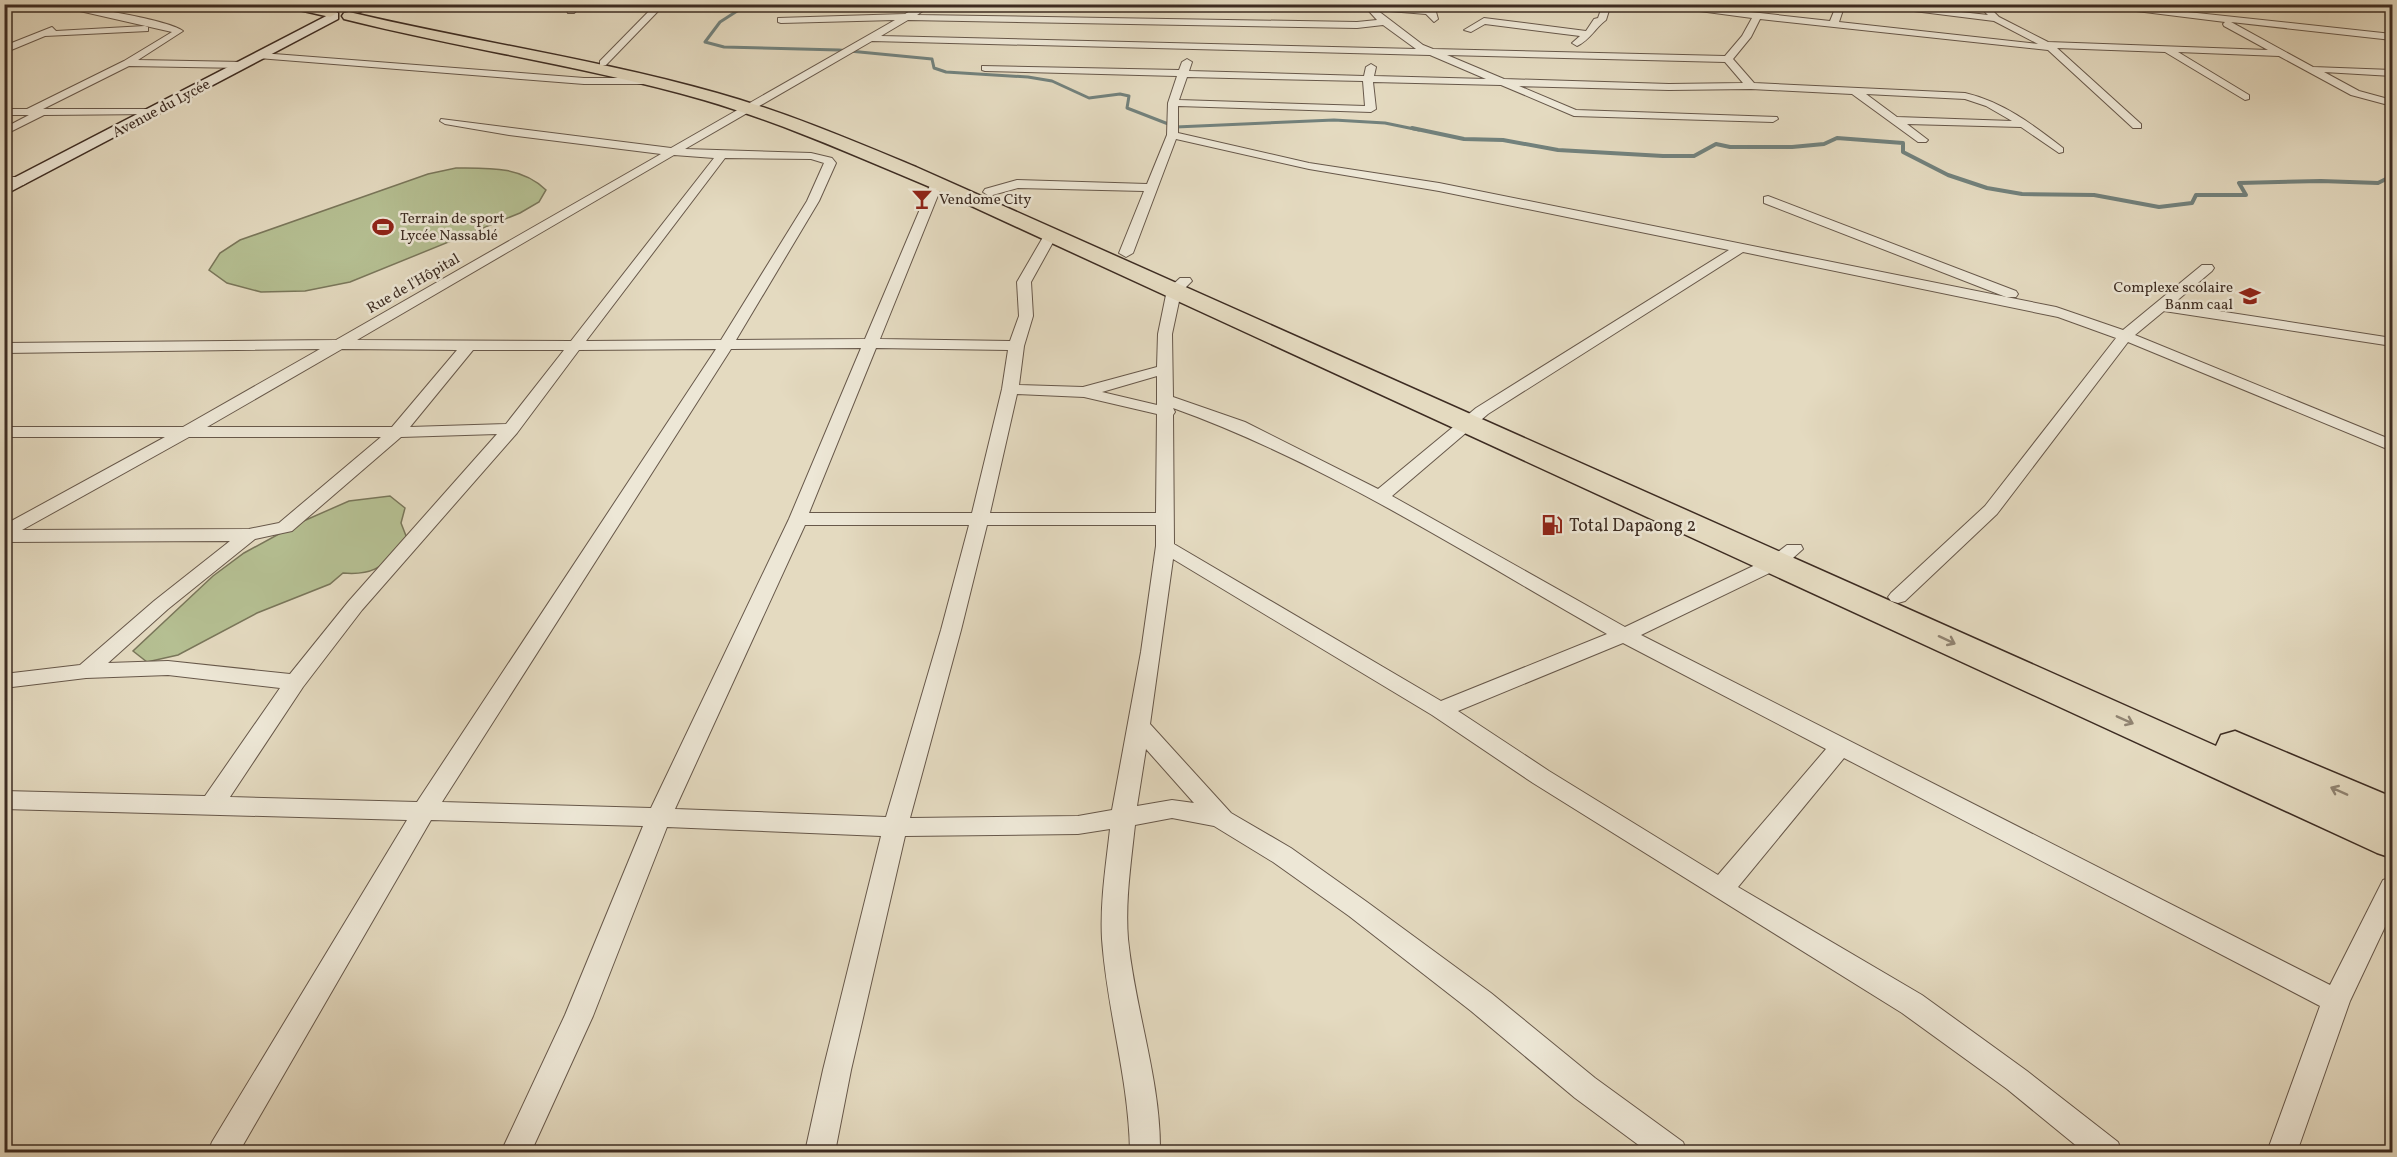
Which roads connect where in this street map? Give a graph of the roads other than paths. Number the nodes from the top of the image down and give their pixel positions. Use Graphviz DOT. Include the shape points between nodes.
graph roads {
  1 [pos="54,4"];
  2 [pos="291,4"];
  3 [pos="579,4"];
  4 [pos="661,4"];
  5 [pos="929,4"];
  6 [pos="1343,4"];
  7 [pos="1457,4"];
  8 [pos="1607,4"];
  9 [pos="1651,4"];
  10 [pos="1841,4"];
  11 [pos="1862,4"];
  12 [pos="1981,4"];
  13 [pos="2084,4"];
  14 [pos="2194,4"];
  15 [pos="1368,6"];
  16 [pos="1470,6"];
  17 [pos="123,9"];
  18 [pos="1128,9"];
  19 [pos="346,10"];
  20 [pos="1203,10"];
  21 [pos="571,11"];
  22 [pos="102,13"];
  23 [pos="907,17"];
  24 [pos="1757,17"];
  25 [pos="1434,19"];
  26 [pos="1996,19"];
  27 [pos="2219,19"];
  28 [pos="79,20"];
  29 [pos="781,20"];
  30 [pos="1130,21"];
  31 [pos="1386,22"];
  32 [pos="68,24"];
  33 [pos="158,25"];
  34 [pos="1833,25"];
  35 [pos="1468,30"];
  36 [pos="45,34"];
  37 [pos="1588,34"];
  38 [pos="1196,35"];
  39 [pos="2392,37"];
  40 [pos="869,38"];
  41 [pos="2049,47"];
  42 [pos="4,50"];
  43 [pos="2166,50"];
  44 [pos="1374,51"];
  45 [pos="1432,52"];
  46 [pos="2280,53"];
  47 [pos="1568,54"];
  48 [pos="261,56"];
  49 [pos="1728,59"];
  50 [pos="127,63"];
  51 [pos="603,63"];
  52 [pos="243,64"];
  53 [pos="985,68"];
  54 [pos="2310,69"];
  55 [pos="2392,73"];
  56 [pos="1183,74"];
  57 [pos="1368,80"];
  58 [pos="651,81"];
  59 [pos="1501,82"];
  60 [pos="1751,86"];
  61 [pos="1854,91"];
  62 [pos="2246,96"];
  63 [pos="1173,103"];
  64 [pos="2392,104"];
  65 [pos="755,106"];
  66 [pos="4,112"];
  67 [pos="29,112"];
  68 [pos="43,112"];
  69 [pos="151,112"];
  70 [pos="1773,119"];
  71 [pos="1894,120"];
  72 [pos="445,121"];
  73 [pos="2025,124"];
  74 [pos="2137,126"];
  75 [pos="4,132"];
  76 [pos="1172,135"];
  77 [pos="1922,140"];
  78 [pos="2059,150"];
  79 [pos="674,152"];
  80 [pos="722,155"];
  81 [pos="4,181"];
  82 [pos="23,181"];
  83 [pos="937,183"];
  84 [pos="1152,188"];
  85 [pos="4,190"];
  86 [pos="989,192"];
  87 [pos="1768,200"];
  88 [pos="1051,235"];
  89 [pos="1739,249"];
  90 [pos="1126,253"];
  91 [pos="2207,268"];
  92 [pos="1179,286"];
  93 [pos="2161,306"];
  94 [pos="2066,314"];
  95 [pos="2125,336"];
  96 [pos="2392,342"];
  97 [pos="727,343"];
  98 [pos="869,343"];
  99 [pos="340,344"];
  100 [pos="469,345"];
  101 [pos="575,346"];
  102 [pos="1016,346"];
  103 [pos="4,348"];
  104 [pos="25,348"];
  105 [pos="4,363"];
  106 [pos="1166,369"];
  107 [pos="1010,389"];
  108 [pos="1084,392"];
  109 [pos="1167,406"];
  110 [pos="1474,417"];
  111 [pos="511,429"];
  112 [pos="188,431"];
  113 [pos="4,432"];
  114 [pos="398,432"];
  115 [pos="2392,446"];
  116 [pos="1380,497"];
  117 [pos="979,518"];
  118 [pos="798,519"];
  119 [pos="1164,519"];
  120 [pos="4,535"];
  121 [pos="249,535"];
  122 [pos="1165,546"];
  123 [pos="1785,555"];
  124 [pos="1898,597"];
  125 [pos="1624,635"];
  126 [pos="86,671"];
  127 [pos="4,681"];
  128 [pos="294,682"];
  129 [pos="1440,710"];
  130 [pos="1139,726"];
  131 [pos="1841,747"];
  132 [pos="4,800"];
  133 [pos="212,805"];
  134 [pos="424,811"];
  135 [pos="2392,814"];
  136 [pos="659,817"];
  137 [pos="1123,819"];
  138 [pos="1222,819"];
  139 [pos="895,827"];
  140 [pos="2392,842"];
  141 [pos="2392,887"];
  142 [pos="1721,890"];
  143 [pos="2336,1001"];
  144 [pos="223,1152"];
  145 [pos="516,1152"];
  146 [pos="820,1152"];
  147 [pos="1145,1152"];
  148 [pos="1672,1152"];
  149 [pos="2107,1152"];
  150 [pos="2283,1152"];
  1 -- 22 [label="street"];
  2 -- 19 [label="highway"];
  3 -- 21 [label="street"];
  4 -- 51 [label="street"];
  5 -- 23 [label="street, Rue de l'Hôpital"];
  6 -- 15 [label="street"];
  7 -- 16 [label="street"];
  8 -- 37 [label="street" via="1602,20"];
  9 -- 24 [label="street"];
  10 -- 34 [label="street"];
  11 -- 26 [label="street"];
  12 -- 26 [label="street"];
  13 -- 27 [label="street"];
  14 -- 27 [label="street"];
  15 -- 25 [label="street" via="1428,12"];
  15 -- 31 [label="street"];
  17 -- 22 [label="street"];
  18 -- 30 [label="street"];
  19 -- 48 [label="main road, Avenue du Lycée"];
  19 -- 51 [label="highway"];
  19 -- 58 [label="highway"];
  20 -- 38 [label="street"];
  22 -- 28 [label="street"];
  22 -- 33 [label="street"];
  23 -- 29 [label="street"];
  23 -- 30 [label="street" via="1059,16"];
  23 -- 40 [label="street, Rue de l'Hôpital"];
  24 -- 34 [label="street"];
  24 -- 49 [label="street"];
  26 -- 41 [label="street"];
  27 -- 39 [label="street"];
  27 -- 46 [label="street"];
  30 -- 38 [label="street"];
  31 -- 38 [label="street"];
  31 -- 45 [label="street"];
  32 -- 36 [label="street"];
  33 -- 36 [label="street" via="148,29"];
  33 -- 50 [label="street" via="178,31"];
  34 -- 41 [label="street"];
  35 -- 37 [label="street" via="1488,18"];
  36 -- 42 [label="street"];
  37 -- 47 [label="street"];
  38 -- 40 [label="street"];
  38 -- 44 [label="street"];
  38 -- 56 [label="street"];
  40 -- 65 [label="street, Rue de l'Hôpital"];
  41 -- 43 [label="street"];
  41 -- 74 [label="street"];
  43 -- 46 [label="street"];
  43 -- 62 [label="street"];
  44 -- 45 [label="street"];
  44 -- 57 [label="street"];
  45 -- 47 [label="street"];
  45 -- 59 [label="street"];
  46 -- 54 [label="street"];
  47 -- 49 [label="street"];
  48 -- 52 [label="main road, Avenue du Lycée"];
  48 -- 58 [label="street" via="584,81"];
  49 -- 60 [label="street"];
  50 -- 52 [label="street"];
  50 -- 67 [label="street"];
  51 -- 65 [label="highway"];
  52 -- 69 [label="main road, Avenue du Lycée"];
  53 -- 56 [label="street"];
  54 -- 55 [label="street"];
  54 -- 64 [label="street" via="2355,93"];
  56 -- 57 [label="street"];
  56 -- 63 [label="street"];
  57 -- 59 [label="street"];
  57 -- 63 [label="street" via="1371,109"];
  58 -- 65 [label="highway"];
  59 -- 60 [label="street"];
  59 -- 70 [label="street" via="1574,113"];
  60 -- 61 [label="street"];
  61 -- 71 [label="street"];
  61 -- 73 [label="street" via="1971,97"];
  63 -- 76 [label="street"];
  65 -- 79 [label="street, Rue de l'Hôpital"];
  65 -- 83 [label="highway"];
  65 -- 86 [label="highway" via="835,128"];
  66 -- 67 [label="street"];
  67 -- 68 [label="street"];
  68 -- 69 [label="street"];
  68 -- 75 [label="street"];
  69 -- 82 [label="main road, Avenue du Lycée"];
  71 -- 73 [label="street"];
  71 -- 77 [label="street"];
  72 -- 79 [label="street"];
  73 -- 78 [label="street"];
  76 -- 84 [label="street"];
  76 -- 89 [label="street" via="1308,166 1439,187"];
  79 -- 80 [label="street"];
  79 -- 99 [label="street, Rue de l'Hôpital"];
  80 -- 97 [label="street" via="811,156 830,164 813,201"];
  80 -- 101 [label="street"];
  81 -- 82 [label="street"];
  82 -- 85 [label="main road, Avenue du Lycée"];
  83 -- 88 [label="highway"];
  83 -- 98 [label="street"];
  84 -- 86 [label="street" via="1017,184"];
  84 -- 90 [label="street"];
  86 -- 90 [label="highway"];
  87 -- 94 [label="street"];
  88 -- 92 [label="highway"];
  88 -- 102 [label="street" via="1026,275 1026,316"];
  89 -- 94 [label="street"];
  89 -- 110 [label="street"];
  90 -- 92 [label="highway"];
  91 -- 93 [label="street"];
  92 -- 106 [label="street" via="1165,334"];
  92 -- 110 [label="highway"];
  93 -- 95 [label="street"];
  93 -- 96 [label="street"];
  94 -- 95 [label="street"];
  95 -- 115 [label="street"];
  95 -- 124 [label="street" via="1990,510"];
  97 -- 98 [label="street"];
  97 -- 101 [label="street"];
  97 -- 134 [label="street"];
  98 -- 102 [label="street"];
  98 -- 118 [label="street"];
  99 -- 100 [label="street"];
  99 -- 104 [label="street"];
  99 -- 112 [label="street, Rue de l'Hôpital"];
  100 -- 101 [label="street"];
  100 -- 114 [label="street"];
  101 -- 111 [label="street"];
  102 -- 107 [label="street"];
  103 -- 104 [label="street"];
  104 -- 105 [label="street"];
  106 -- 108 [label="street"];
  106 -- 109 [label="street"];
  107 -- 108 [label="street"];
  107 -- 117 [label="street"];
  108 -- 109 [label="street"];
  109 -- 116 [label="street" via="1239,426"];
  109 -- 119 [label="street"];
  110 -- 116 [label="street"];
  110 -- 123 [label="highway"];
  111 -- 114 [label="street"];
  111 -- 128 [label="street" via="355,606"];
  112 -- 113 [label="street"];
  112 -- 114 [label="street"];
  112 -- 120 [label="street, Rue de l'Hôpital"];
  114 -- 121 [label="street" via="285,526"];
  116 -- 125 [label="street"];
  117 -- 118 [label="street"];
  117 -- 119 [label="street"];
  117 -- 139 [label="street"];
  118 -- 136 [label="street"];
  119 -- 122 [label="street"];
  120 -- 121 [label="street"];
  121 -- 126 [label="street"];
  122 -- 129 [label="street"];
  122 -- 130 [label="street"];
  123 -- 124 [label="highway"];
  123 -- 125 [label="street"];
  123 -- 140 [label="highway, one-way"];
  135 -- 124 [label="highway, one-way"];
  125 -- 129 [label="street"];
  125 -- 131 [label="street"];
  126 -- 127 [label="street"];
  126 -- 128 [label="street" via="168,668"];
  128 -- 133 [label="street"];
  129 -- 142 [label="street"];
  130 -- 137 [label="street"];
  130 -- 138 [label="street"];
  131 -- 142 [label="street"];
  131 -- 143 [label="street"];
  132 -- 133 [label="street"];
  133 -- 134 [label="street"];
  134 -- 136 [label="street"];
  134 -- 144 [label="street"];
  136 -- 139 [label="street"];
  136 -- 145 [label="street" via="579,1016"];
  137 -- 138 [label="street" via="1172,808"];
  137 -- 139 [label="street" via="1078,825"];
  137 -- 147 [label="street" via="1115,937 1144,1112"];
  138 -- 148 [label="street" via="1282,855 1358,909"];
  139 -- 146 [label="street"];
  141 -- 143 [label="street"];
  142 -- 149 [label="street" via="1912,1004"];
  143 -- 150 [label="street"];
}
